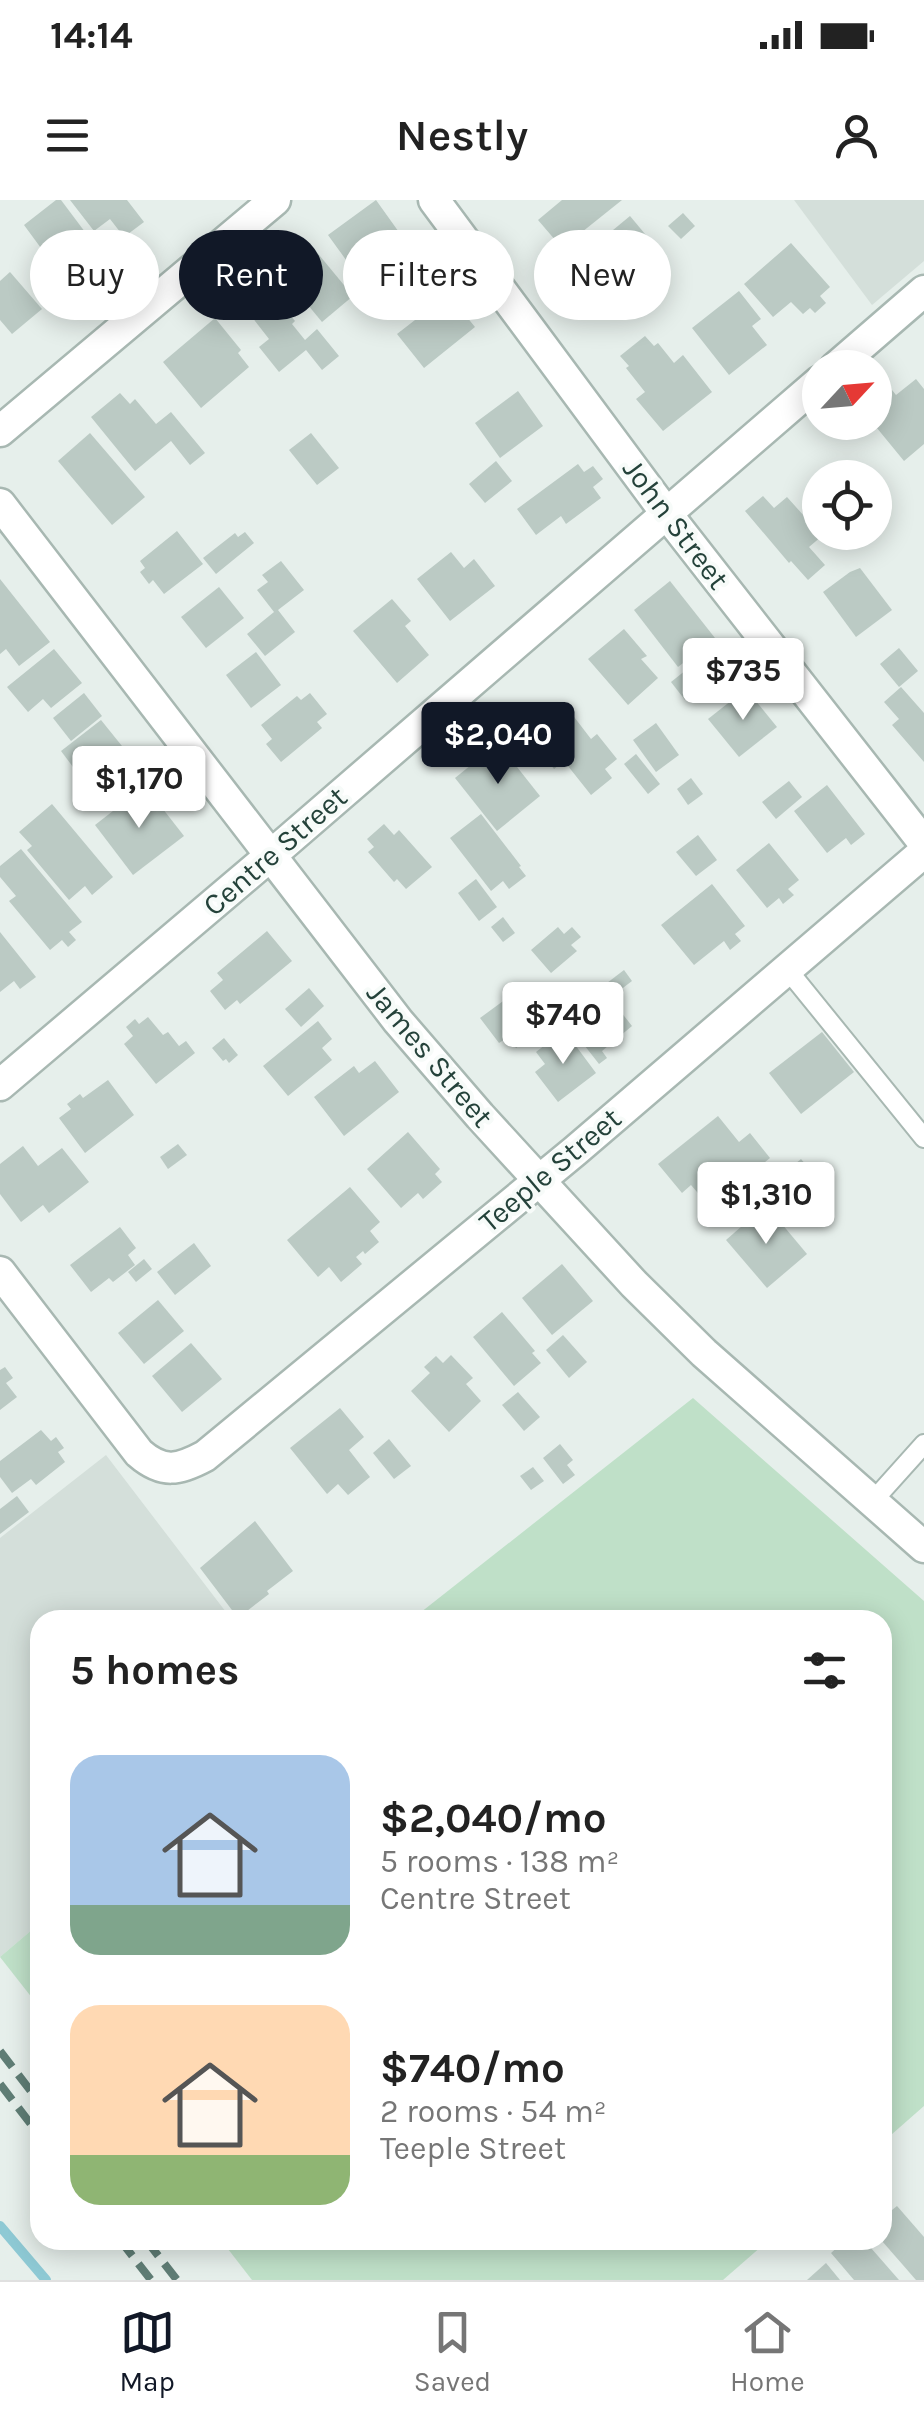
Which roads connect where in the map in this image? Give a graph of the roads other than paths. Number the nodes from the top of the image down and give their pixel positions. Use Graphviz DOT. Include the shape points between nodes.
graph roads {
  1 [pos="275,200"];
  2 [pos="434,200"];
  3 [pos="924,291"];
  4 [pos="856,350"];
  5 [pos="802,396"];
  6 [pos="0,432"];
  7 [pos="0,504"];
  8 [pos="666,513"];
  9 [pos="924,842"];
  10 [pos="924,852"];
  11 [pos="270,856"];
  12 [pos="788,969"];
  13 [pos="0,1085"];
  14 [pos="924,1138"];
  15 [pos="538,1180"];
  16 [pos="0,1272"];
  17 [pos="924,1444"];
  18 [pos="872,1502"];
  19 [pos="924,1548"];
  1 -- 6 [label="street"];
  2 -- 8 [label="street, John Street"];
  3 -- 4 [label="street"];
  5 -- 8 [label="street, Centre Street"];
  7 -- 11 [label="street, James Street"];
  8 -- 9 [label="street, John Street"];
  8 -- 11 [label="street, Centre Street"];
  10 -- 12 [label="street, Teeple Street"];
  11 -- 13 [label="street, Centre Street"];
  11 -- 15 [label="street, James Street" via="398,1021"];
  12 -- 14 [label="lane"];
  12 -- 15 [label="street, Teeple Street"];
  15 -- 16 [label="street, Teeple Street" via="184,1467 152,1464 139,1453"];
  15 -- 18 [label="street, James Street" via="704,1353"];
  17 -- 18 [label="lane"];
  18 -- 19 [label="street, James Street"];
}
